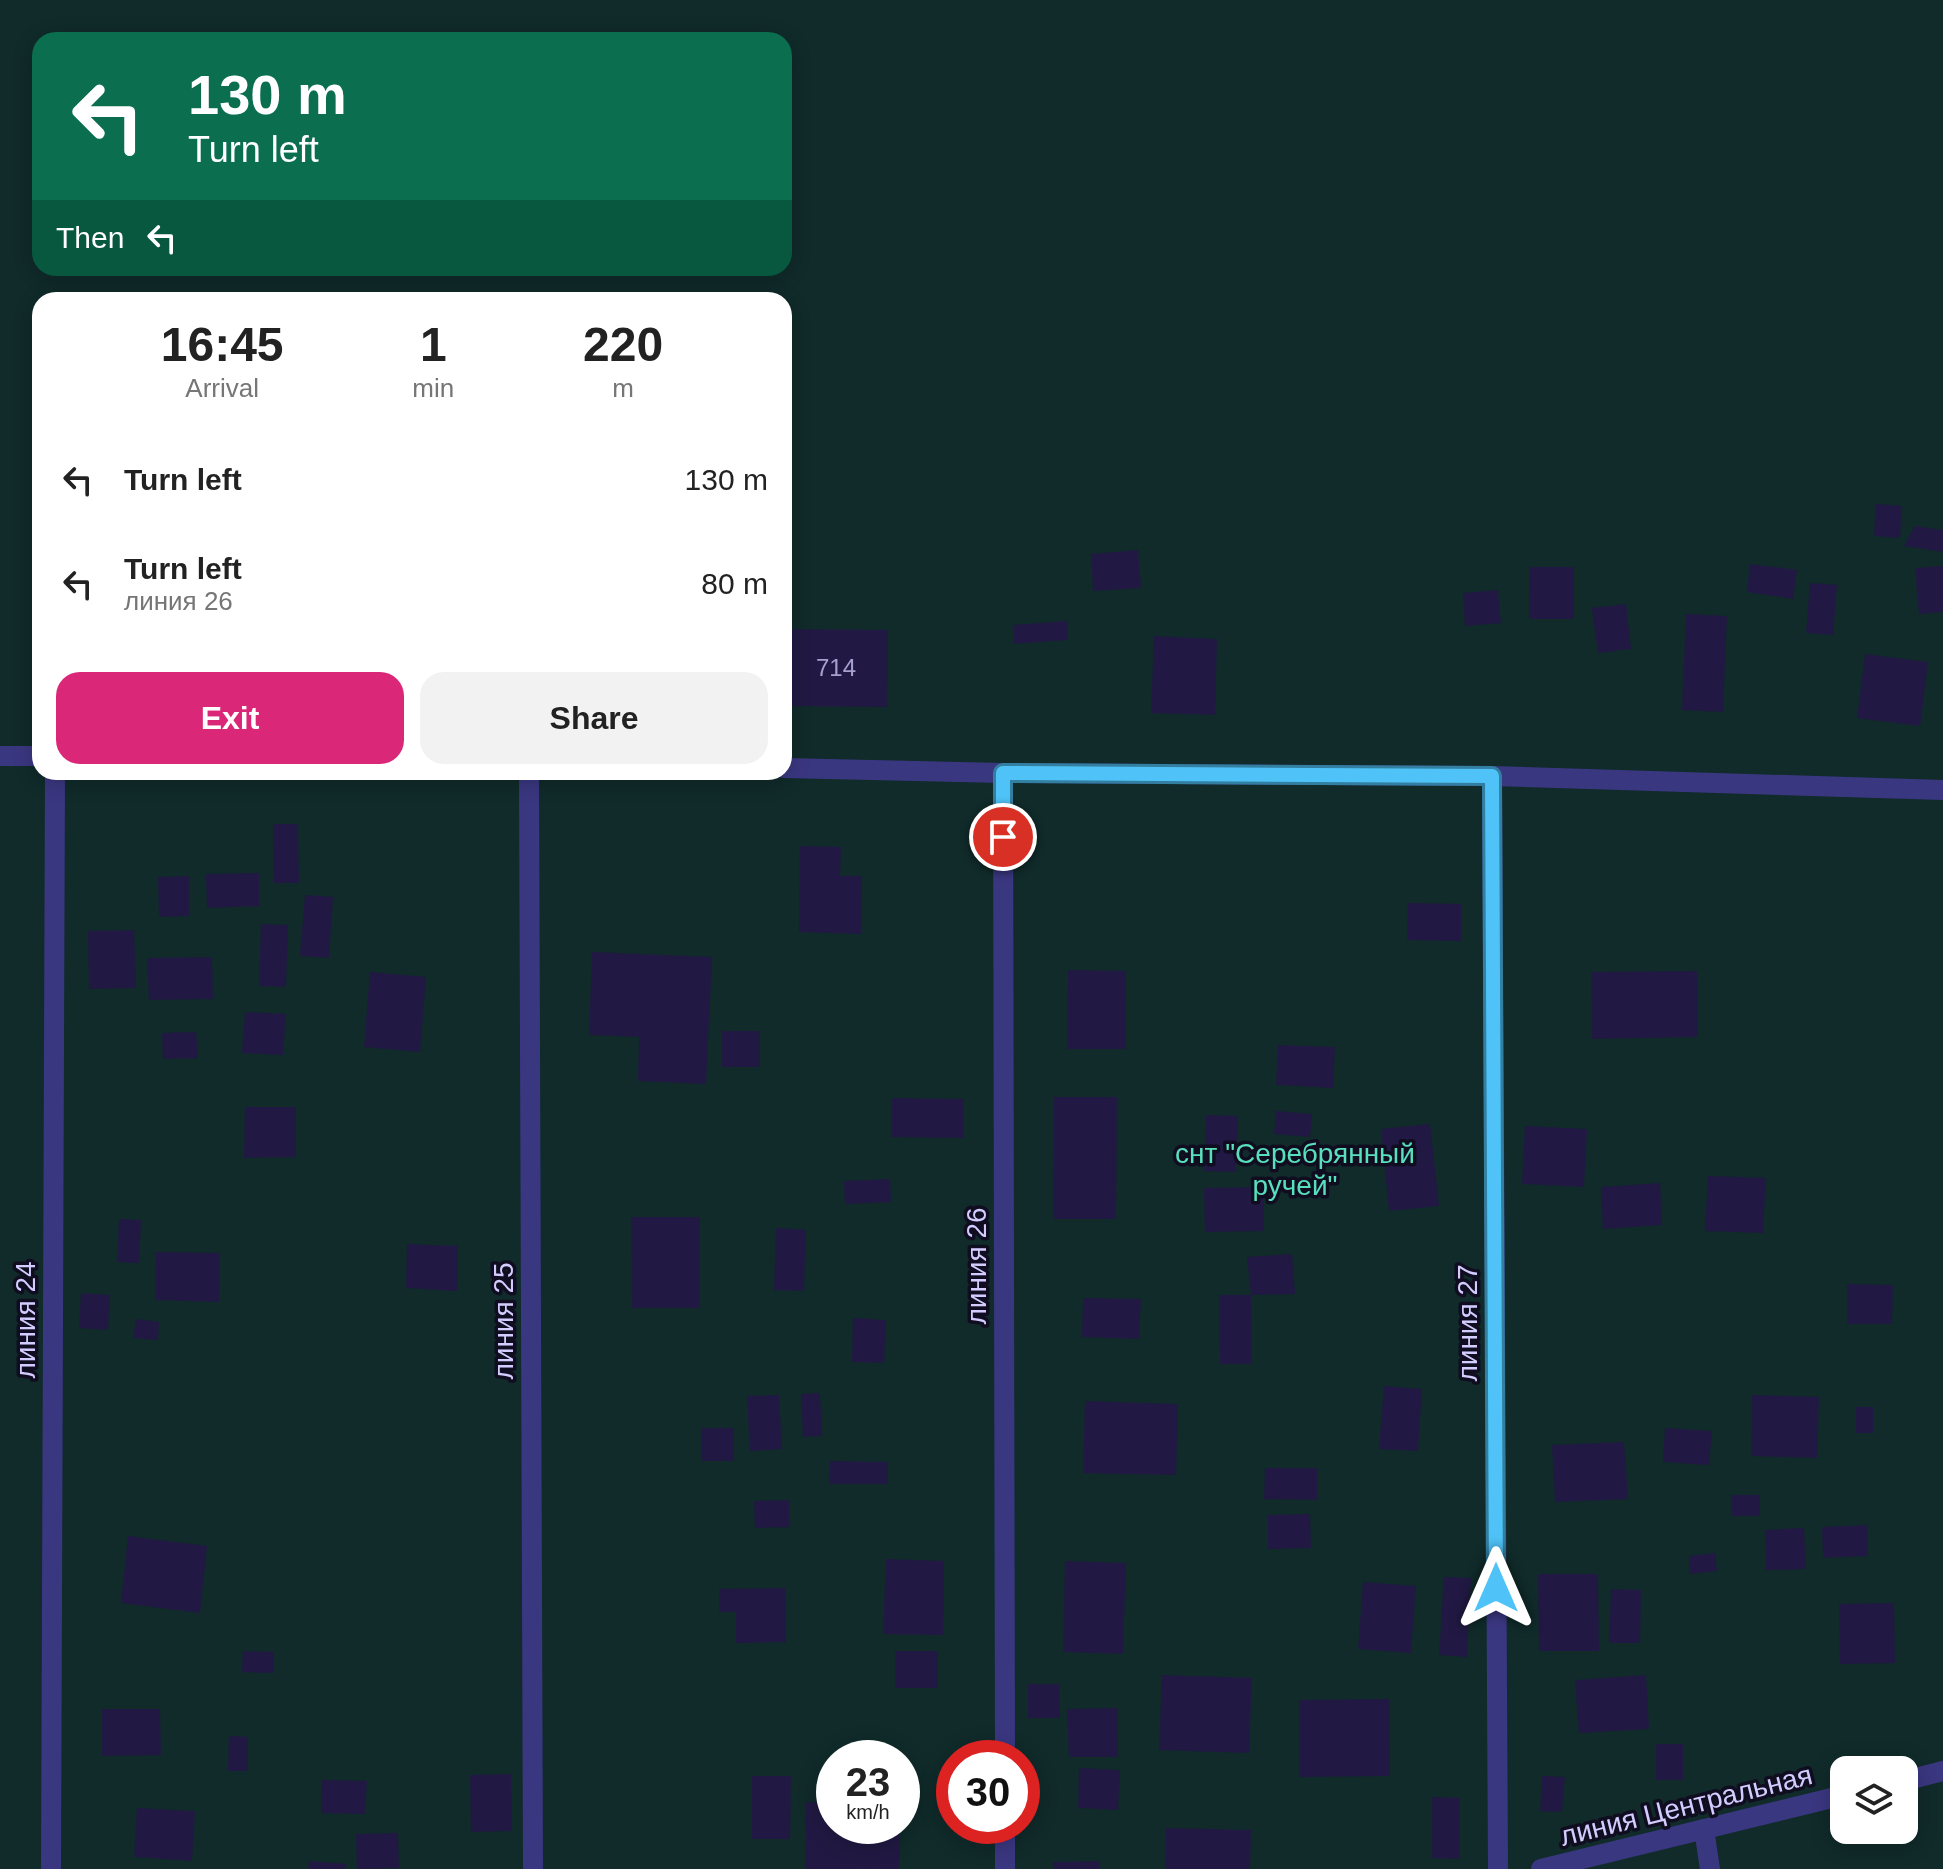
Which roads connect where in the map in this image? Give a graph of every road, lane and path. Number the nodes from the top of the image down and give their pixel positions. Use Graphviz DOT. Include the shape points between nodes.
graph roads {
  1 [pos="0,756"];
  2 [pos="32,756"];
  3 [pos="792,768"];
  4 [pos="1003,773"];
  5 [pos="1492,776"];
  6 [pos="55,780"];
  7 [pos="529,780"];
  8 [pos="1943,790"];
  9 [pos="1005,1740"];
  10 [pos="1943,1771"];
  11 [pos="1918,1777"];
  12 [pos="1830,1798"];
  13 [pos="1704,1829"];
  14 [pos="1005,1844"];
  15 [pos="51,1869"];
  16 [pos="533,1869"];
  17 [pos="1005,1869"];
  18 [pos="1498,1869"];
  19 [pos="1541,1869"];
  20 [pos="1710,1869"];
  1 -- 2 [label="street"];
  3 -- 4 [label="street"];
  4 -- 5 [label="street"];
  4 -- 9 [label="street, линия 26"];
  5 -- 8 [label="street"];
  5 -- 18 [label="street, линия 27"];
  6 -- 15 [label="street, линия 24"];
  7 -- 16 [label="street, линия 25"];
  10 -- 11 [label="street"];
  12 -- 13 [label="street, линия Центральная"];
  13 -- 19 [label="street, линия Центральная"];
  13 -- 20 [label="street"];
  14 -- 17 [label="street"];
}
